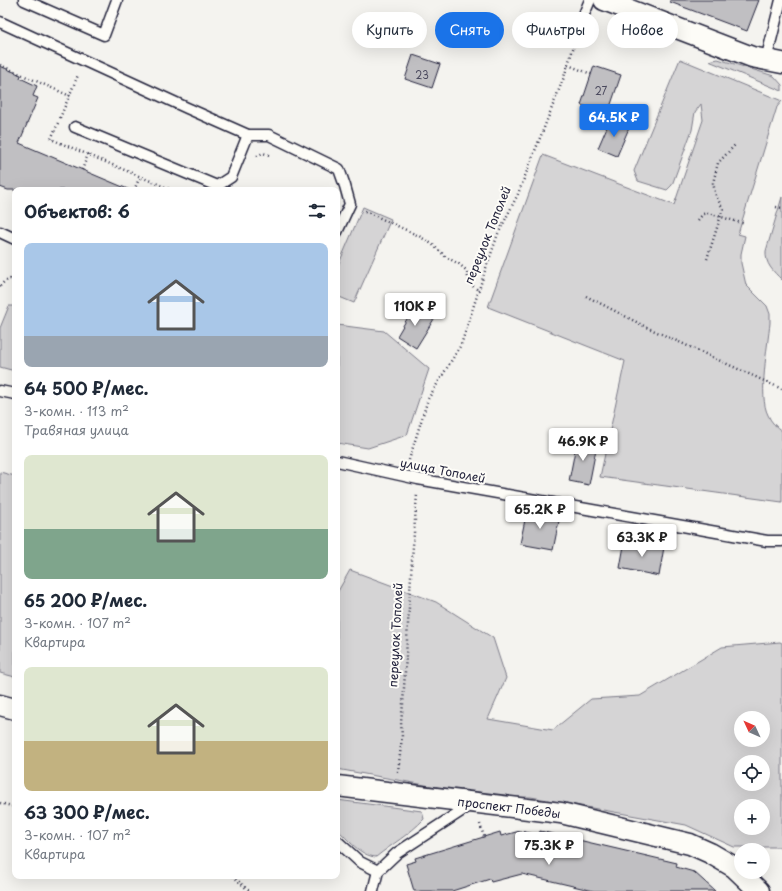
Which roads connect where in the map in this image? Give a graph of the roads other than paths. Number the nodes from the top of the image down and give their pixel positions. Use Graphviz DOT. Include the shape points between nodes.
graph roads {
  1 [pos="24,0"];
  2 [pos="117,0"];
  3 [pos="590,0"];
  4 [pos="604,0"];
  5 [pos="781,0"];
  6 [pos="585,12"];
  7 [pos="0,22"];
  8 [pos="774,62"];
  9 [pos="75,127"];
  10 [pos="248,135"];
  11 [pos="340,226"];
  12 [pos="0,232"];
  13 [pos="12,238"];
  14 [pos="0,391"];
  15 [pos="12,393"];
  16 [pos="340,462"];
  17 [pos="782,541"];
  18 [pos="0,705"];
  19 [pos="12,708"];
  20 [pos="340,786"];
  21 [pos="474,803"];
  22 [pos="340,844"];
  23 [pos="378,871"];
  24 [pos="373,891"];
  25 [pos="759,891"];
  1 -- 2 [label="lane" via="104,35"];
  3 -- 6 [label="lane"];
  4 -- 8 [label="street" via="752,57"];
  5 -- 8 [label="lane"];
  7 -- 10 [label="lane"];
  9 -- 10 [label="lane" via="217,186 231,177"];
  10 -- 11 [label="lane" via="268,135 339,169 350,204"];
  12 -- 13 [label="lane"];
  14 -- 15 [label="lane"];
  16 -- 17 [label="lane, улица Тополей" via="404,476 767,541"];
  18 -- 19 [label="street"];
  20 -- 21 [label="street, проспект Победы"];
  21 -- 23 [label="lane" via="397,853"];
  21 -- 25 [label="street, проспект Победы" via="561,813 690,844 734,867"];
  22 -- 23 [label="lane" via="360,862"];
  23 -- 24 [label="lane"];
}
